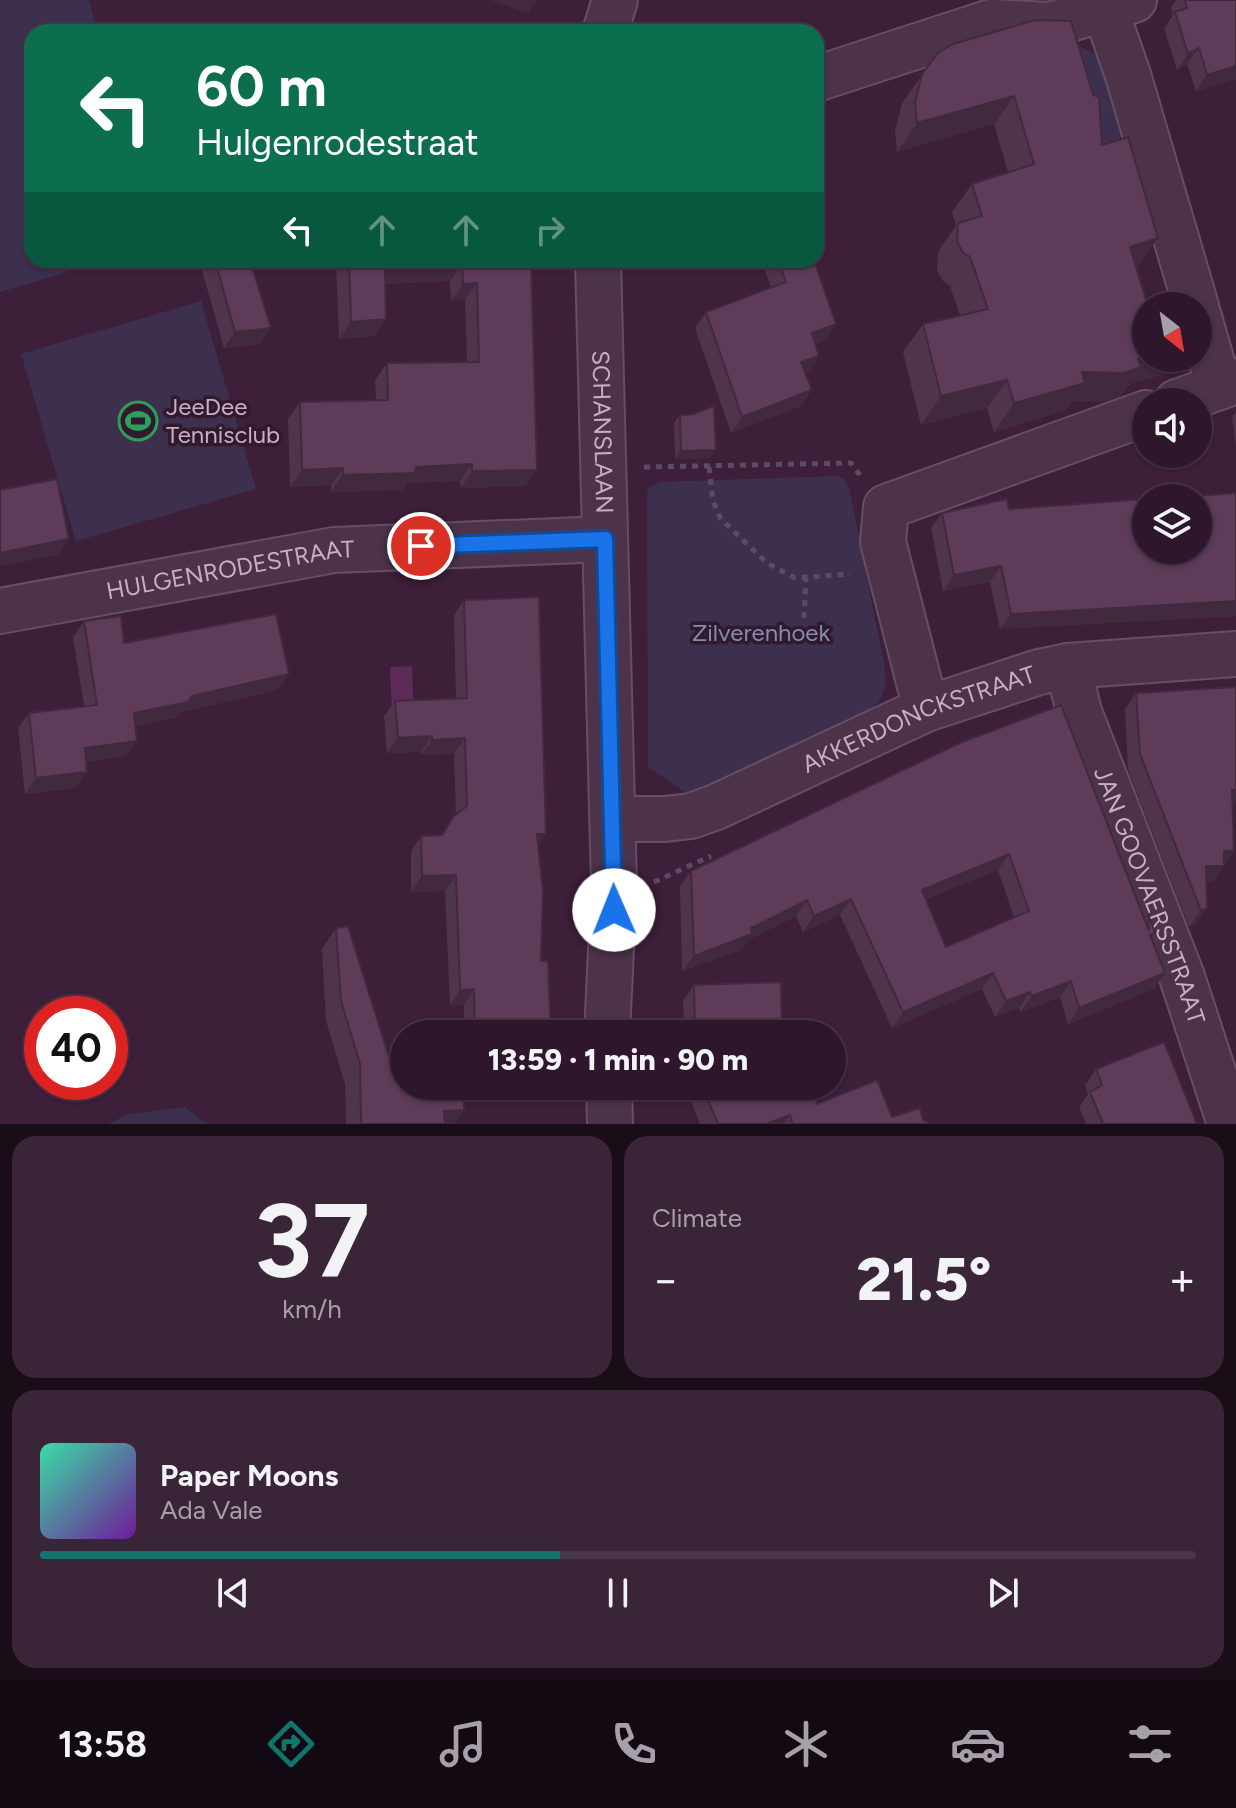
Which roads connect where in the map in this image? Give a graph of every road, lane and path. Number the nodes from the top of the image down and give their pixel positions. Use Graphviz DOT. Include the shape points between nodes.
graph roads {
  1 [pos="615,0"];
  2 [pos="1120,4"];
  3 [pos="608,24"];
  4 [pos="824,76"];
  5 [pos="598,268"];
  6 [pos="1192,292"];
  7 [pos="1212,347"];
  8 [pos="1228,384"];
  9 [pos="1132,418"];
  10 [pos="709,467"];
  11 [pos="604,468"];
  12 [pos="886,507"];
  13 [pos="605,539"];
  14 [pos="890,568"];
  15 [pos="806,578"];
  16 [pos="0,611"];
  17 [pos="804,618"];
  18 [pos="1236,654"];
  19 [pos="1068,666"];
  20 [pos="926,709"];
  21 [pos="613,819"];
  22 [pos="608,1020"];
  23 [pos="609,1100"];
  24 [pos="610,1124"];
  25 [pos="1230,1124"];
  1 -- 3 [label="street"];
  2 -- 4 [label="street" via="1050,25 991,22"];
  2 -- 6 [label="street" via="1128,75"];
  5 -- 11 [label="street, SCHANSLAAN"];
  7 -- 8 [label="street"];
  9 -- 12 [label="street"];
  10 -- 11 [label="path"];
  10 -- 12 [label="path" via="851,463"];
  10 -- 15 [label="path" via="721,519 767,563"];
  11 -- 13 [label="street, SCHANSLAAN"];
  12 -- 14 [label="street" via="883,542"];
  13 -- 16 [label="street, HULGENRODESTRAAT" via="334,550"];
  13 -- 21 [label="street, SCHANSLAAN"];
  14 -- 15 [label="path"];
  14 -- 20 [label="street"];
  15 -- 17 [label="path"];
  18 -- 19 [label="street, AKKERDONCKSTRAAT"];
  19 -- 20 [label="street, AKKERDONCKSTRAAT"];
  19 -- 25 [label="street, JAN GOOVAERSSTRAAT" via="1079,712 1182,977"];
  20 -- 21 [label="street, AKKERDONCKSTRAAT" via="691,816"];
  21 -- 22 [label="street, SCHANSLAAN"];
  23 -- 24 [label="street"];
}
